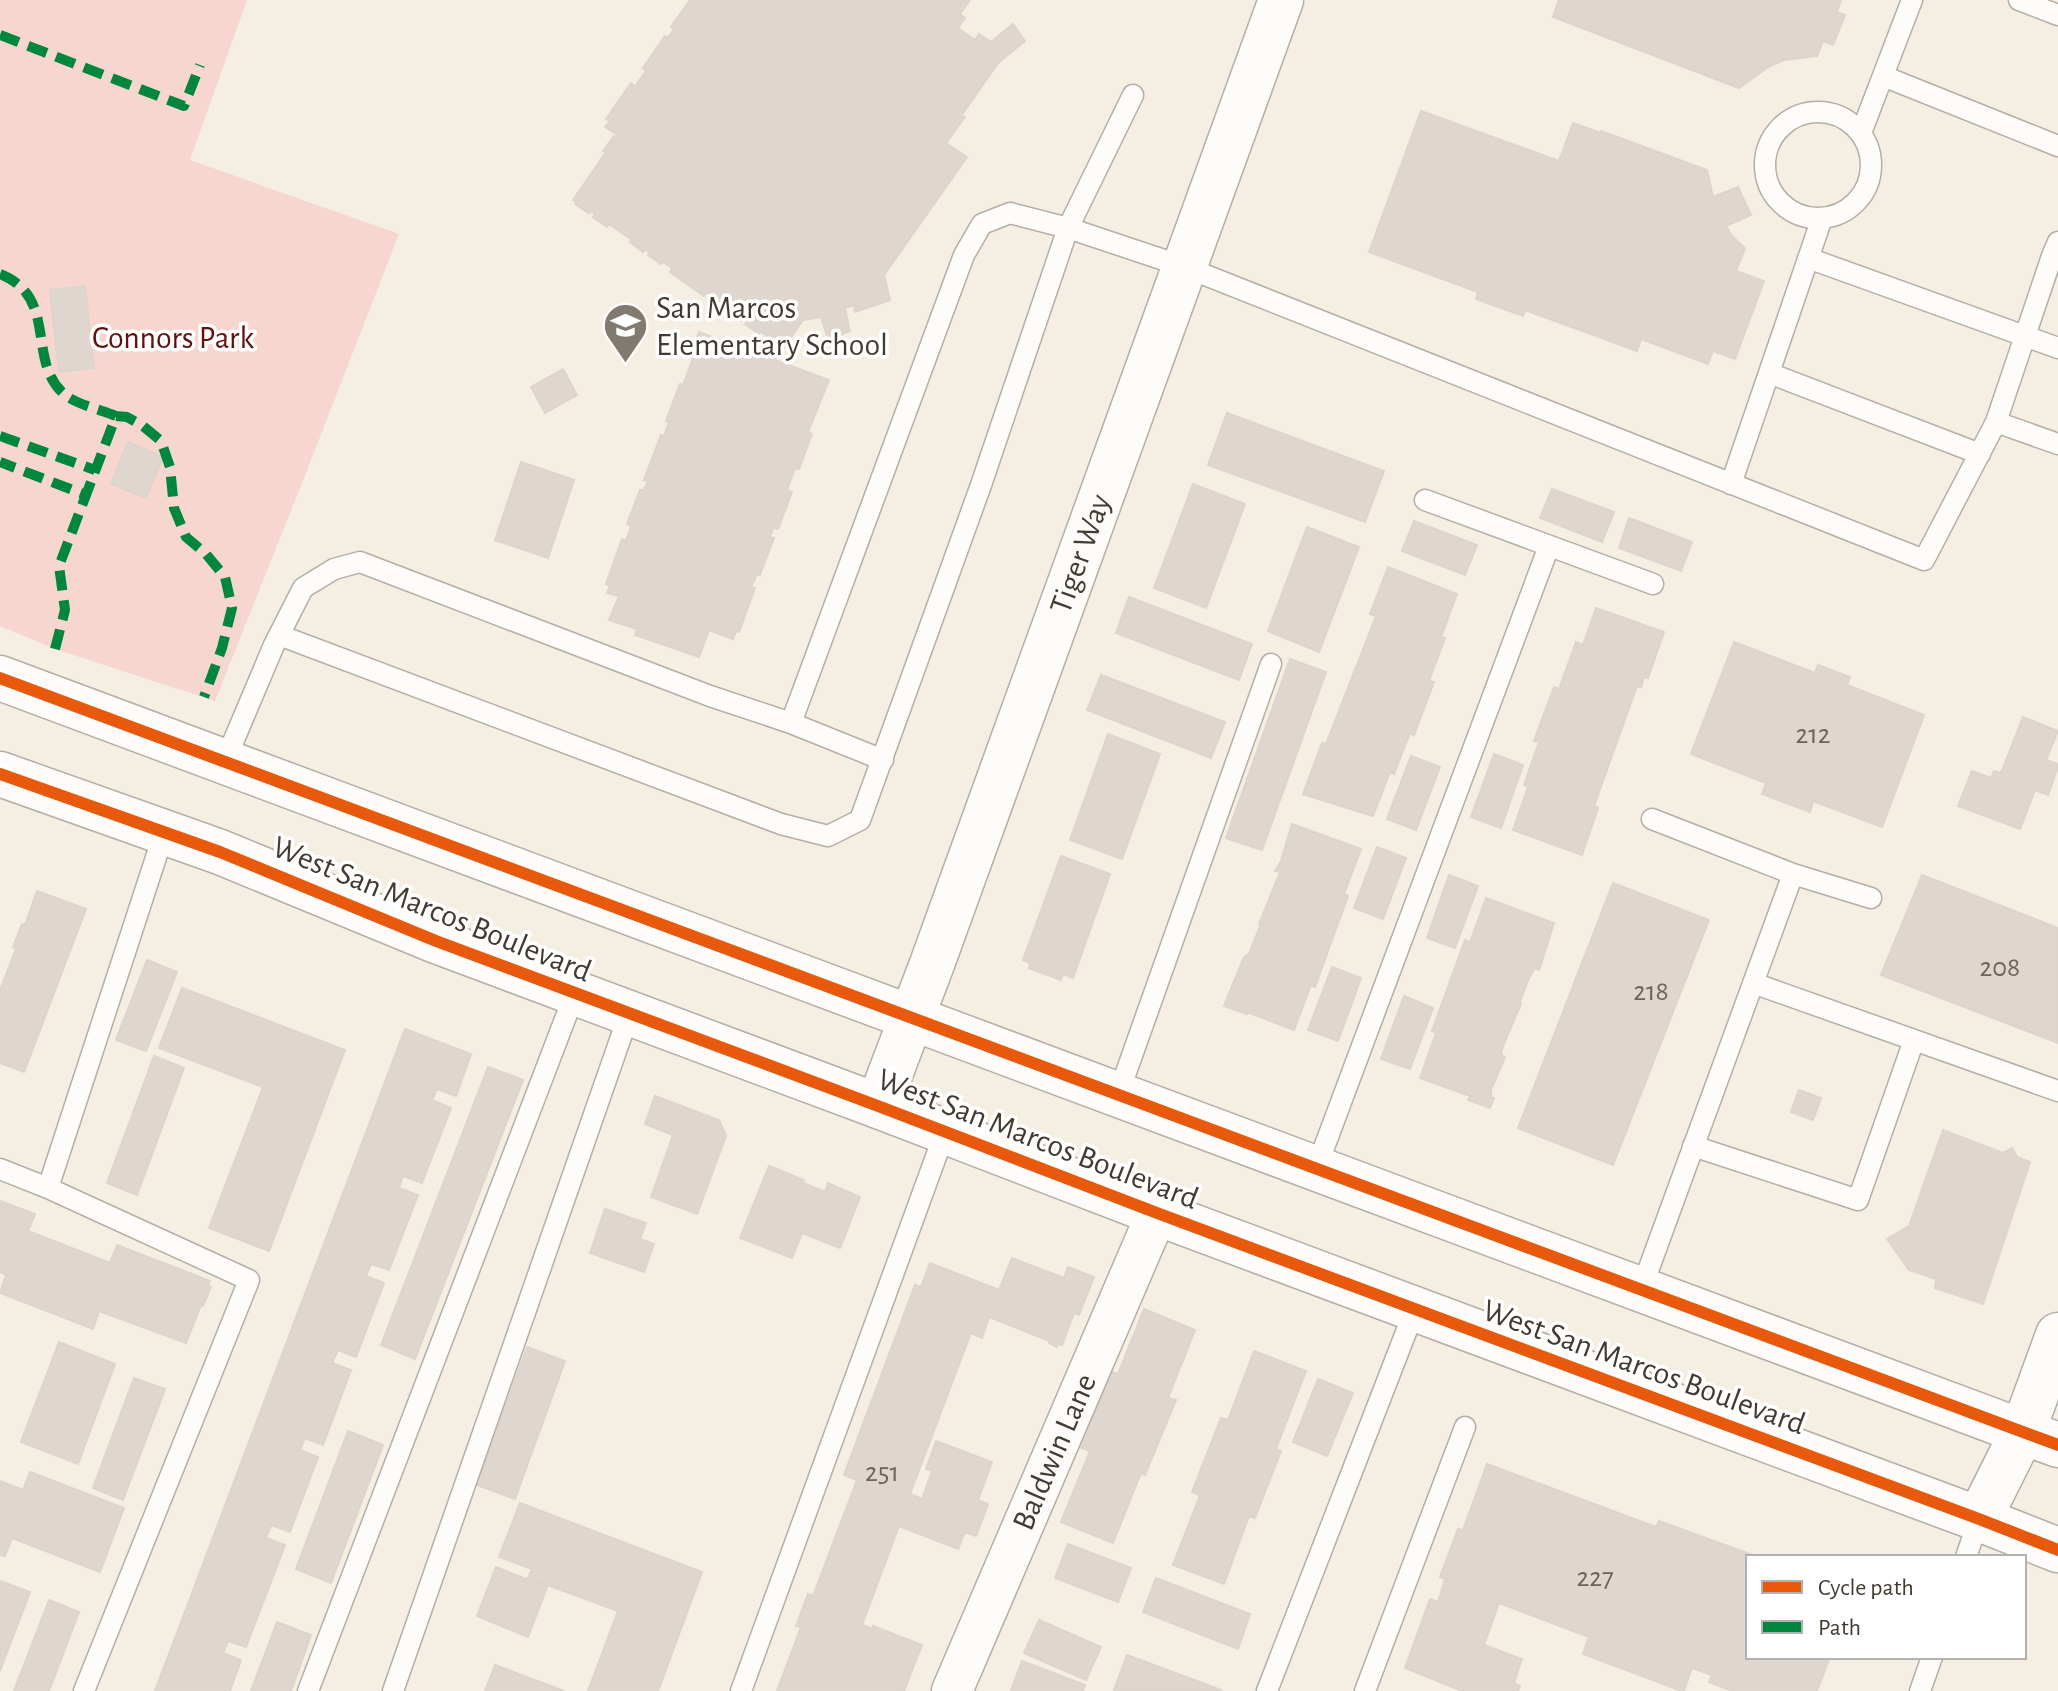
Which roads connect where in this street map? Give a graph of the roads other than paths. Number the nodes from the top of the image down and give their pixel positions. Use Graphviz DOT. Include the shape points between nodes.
graph roads {
  1 [pos="1281,0"];
  2 [pos="1912,0"];
  3 [pos="2019,0"];
  4 [pos="2058,15"];
  5 [pos="1883,76"];
  6 [pos="1133,95"];
  7 [pos="1861,133"];
  8 [pos="2058,146"];
  9 [pos="1822,218"];
  10 [pos="1068,228"];
  11 [pos="2058,242"];
  12 [pos="1808,258"];
  13 [pos="1185,267"];
  14 [pos="2026,336"];
  15 [pos="2058,348"];
  16 [pos="1769,373"];
  17 [pos="1996,422"];
  18 [pos="2058,444"];
  19 [pos="1980,454"];
  20 [pos="1731,484"];
  21 [pos="1425,500"];
  22 [pos="1549,546"];
  23 [pos="1653,584"];
  24 [pos="279,635"];
  25 [pos="1271,664"];
  26 [pos="0,678"];
  27 [pos="791,723"];
  28 [pos="883,760"];
  29 [pos="225,761"];
  30 [pos="0,774"];
  31 [pos="1652,819"];
  32 [pos="164,833"];
  33 [pos="1793,874"];
  34 [pos="1871,898"];
  35 [pos="1753,983"];
  36 [pos="575,993"];
  37 [pos="629,1014"];
  38 [pos="912,1018"];
  39 [pos="1914,1040"];
  40 [pos="2058,1091"];
  41 [pos="1118,1095"];
  42 [pos="878,1106"];
  43 [pos="945,1132"];
  44 [pos="1693,1146"];
  45 [pos="0,1169"];
  46 [pos="1316,1169"];
  47 [pos="48,1188"];
  48 [pos="1157,1213"];
  49 [pos="1641,1290"];
  50 [pos="1415,1309"];
  51 [pos="2058,1335"];
  52 [pos="1465,1427"];
  53 [pos="2040,1438"];
  54 [pos="1972,1538"];
  55 [pos="2058,1550"];
  56 [pos="1931,1659"];
  57 [pos="84,1691"];
  58 [pos="308,1691"];
  59 [pos="393,1691"];
  60 [pos="741,1691"];
  61 [pos="952,1691"];
  62 [pos="1267,1691"];
  63 [pos="1365,1691"];
  64 [pos="1920,1691"];
  1 -- 13 [label="main road, Tiger Way"];
  2 -- 5 [label="lane"];
  3 -- 4 [label="lane"];
  5 -- 7 [label="lane"];
  5 -- 8 [label="lane"];
  6 -- 10 [label="lane"];
  7 -- 9 [label="lane" via="1869,150 1867,187 1856,203"];
  7 -- 9 [label="lane" via="1847,120 1813,112 1781,127 1771,141 1766,175 1773,193 1803,216"];
  9 -- 12 [label="lane"];
  10 -- 13 [label="lane"];
  10 -- 27 [label="lane" via="1010,213 982,224 964,255"];
  10 -- 28 [label="lane"];
  11 -- 14 [label="lane"];
  12 -- 14 [label="lane"];
  12 -- 16 [label="lane"];
  13 -- 20 [label="lane"];
  13 -- 38 [label="main road, Tiger Way"];
  14 -- 15 [label="lane"];
  14 -- 17 [label="lane"];
  16 -- 19 [label="lane"];
  16 -- 20 [label="lane"];
  17 -- 18 [label="lane"];
  17 -- 19 [label="lane"];
  19 -- 20 [label="lane" via="1924,560"];
  21 -- 22 [label="lane"];
  22 -- 23 [label="lane"];
  22 -- 46 [label="lane"];
  24 -- 27 [label="lane" via="303,588 334,569 360,562"];
  24 -- 28 [label="lane" via="767,818 828,836 860,820"];
  24 -- 29 [label="lane"];
  25 -- 41 [label="lane"];
  26 -- 29 [label="main road, West San Marcos Boulevard"];
  27 -- 28 [label="lane"];
  29 -- 38 [label="main road, West San Marcos Boulevard"];
  30 -- 32 [label="main road, West San Marcos Boulevard"];
  31 -- 33 [label="lane"];
  32 -- 36 [label="main road, West San Marcos Boulevard"];
  32 -- 47 [label="lane"];
  33 -- 34 [label="lane"];
  33 -- 35 [label="lane"];
  35 -- 39 [label="lane"];
  35 -- 44 [label="lane"];
  36 -- 37 [label="main road, West San Marcos Boulevard"];
  36 -- 58 [label="lane"];
  37 -- 42 [label="main road, West San Marcos Boulevard"];
  37 -- 59 [label="lane"];
  38 -- 41 [label="main road, West San Marcos Boulevard"];
  38 -- 42 [label="main road, Tiger Way"];
  39 -- 40 [label="lane"];
  39 -- 44 [label="lane" via="1858,1200"];
  41 -- 46 [label="main road, West San Marcos Boulevard"];
  42 -- 43 [label="main road, West San Marcos Boulevard"];
  43 -- 48 [label="main road, West San Marcos Boulevard"];
  43 -- 60 [label="lane"];
  44 -- 49 [label="lane"];
  45 -- 47 [label="lane"];
  46 -- 49 [label="main road, West San Marcos Boulevard"];
  47 -- 57 [label="lane" via="249,1280"];
  48 -- 50 [label="main road, West San Marcos Boulevard"];
  48 -- 61 [label="street, Baldwin Lane"];
  49 -- 53 [label="main road, West San Marcos Boulevard"];
  50 -- 54 [label="main road, West San Marcos Boulevard"];
  50 -- 62 [label="lane"];
  51 -- 53 [label="main road"];
  52 -- 63 [label="lane"];
  53 -- 54 [label="main road"];
  54 -- 55 [label="main road, West San Marcos Boulevard"];
  56 -- 64 [label="lane"];
}
